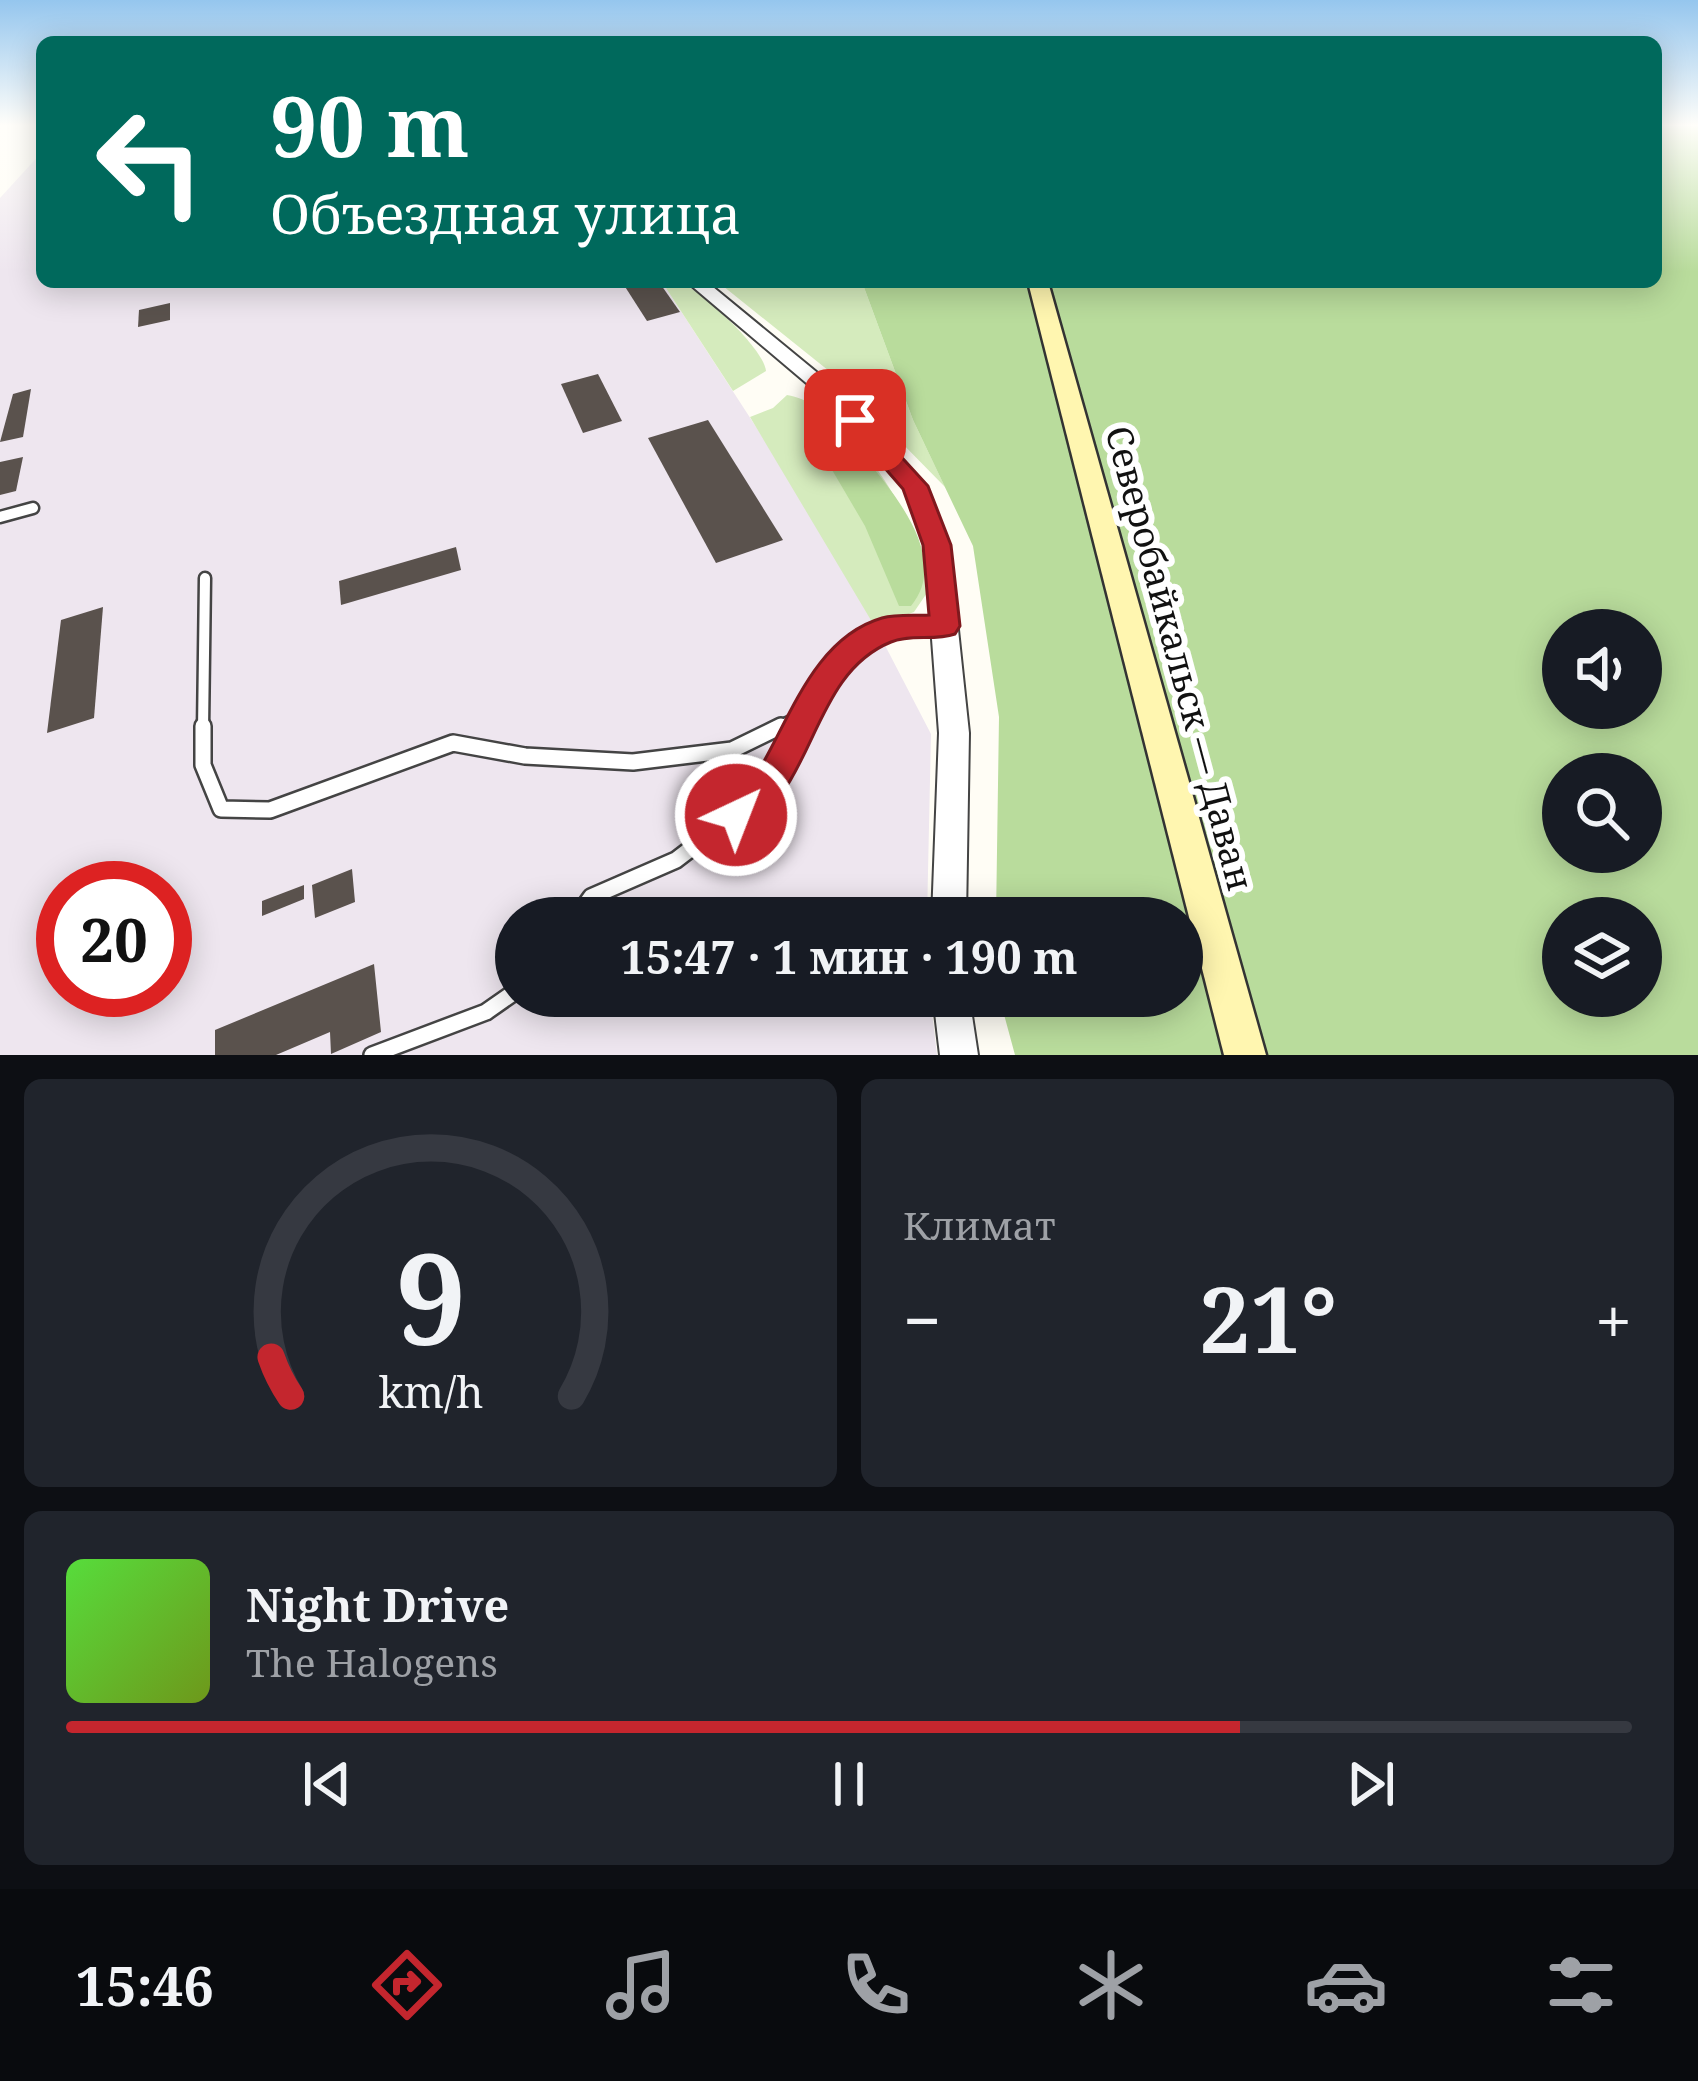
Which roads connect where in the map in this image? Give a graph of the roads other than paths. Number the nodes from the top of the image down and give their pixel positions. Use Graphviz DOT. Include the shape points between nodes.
graph roads {
  1 [pos="703,288"];
  2 [pos="1040,288"];
  3 [pos="33,508"];
  4 [pos="0,517"];
  5 [pos="205,578"];
  6 [pos="945,626"];
  7 [pos="803,715"];
  8 [pos="591,897"];
  9 [pos="950,897"];
  10 [pos="495,1006"];
  11 [pos="954,1017"];
  12 [pos="372,1055"];
  13 [pos="959,1055"];
  14 [pos="1245,1055"];
  1 -- 6 [label="street" via="824,388 915,486 937,545"];
  2 -- 14 [label="main road, Северобайкальск — Даван"];
  3 -- 4 [label="lane"];
  5 -- 7 [label="lane" via="203,765 220,809 270,811 453,743 633,762 732,750"];
  6 -- 7 [label="lane" via="886,629 840,662"];
  6 -- 9 [label="street" via="954,734"];
  7 -- 8 [label="lane" via="765,792 676,860"];
  10 -- 12 [label="lane"];
  11 -- 13 [label="street"];
}
